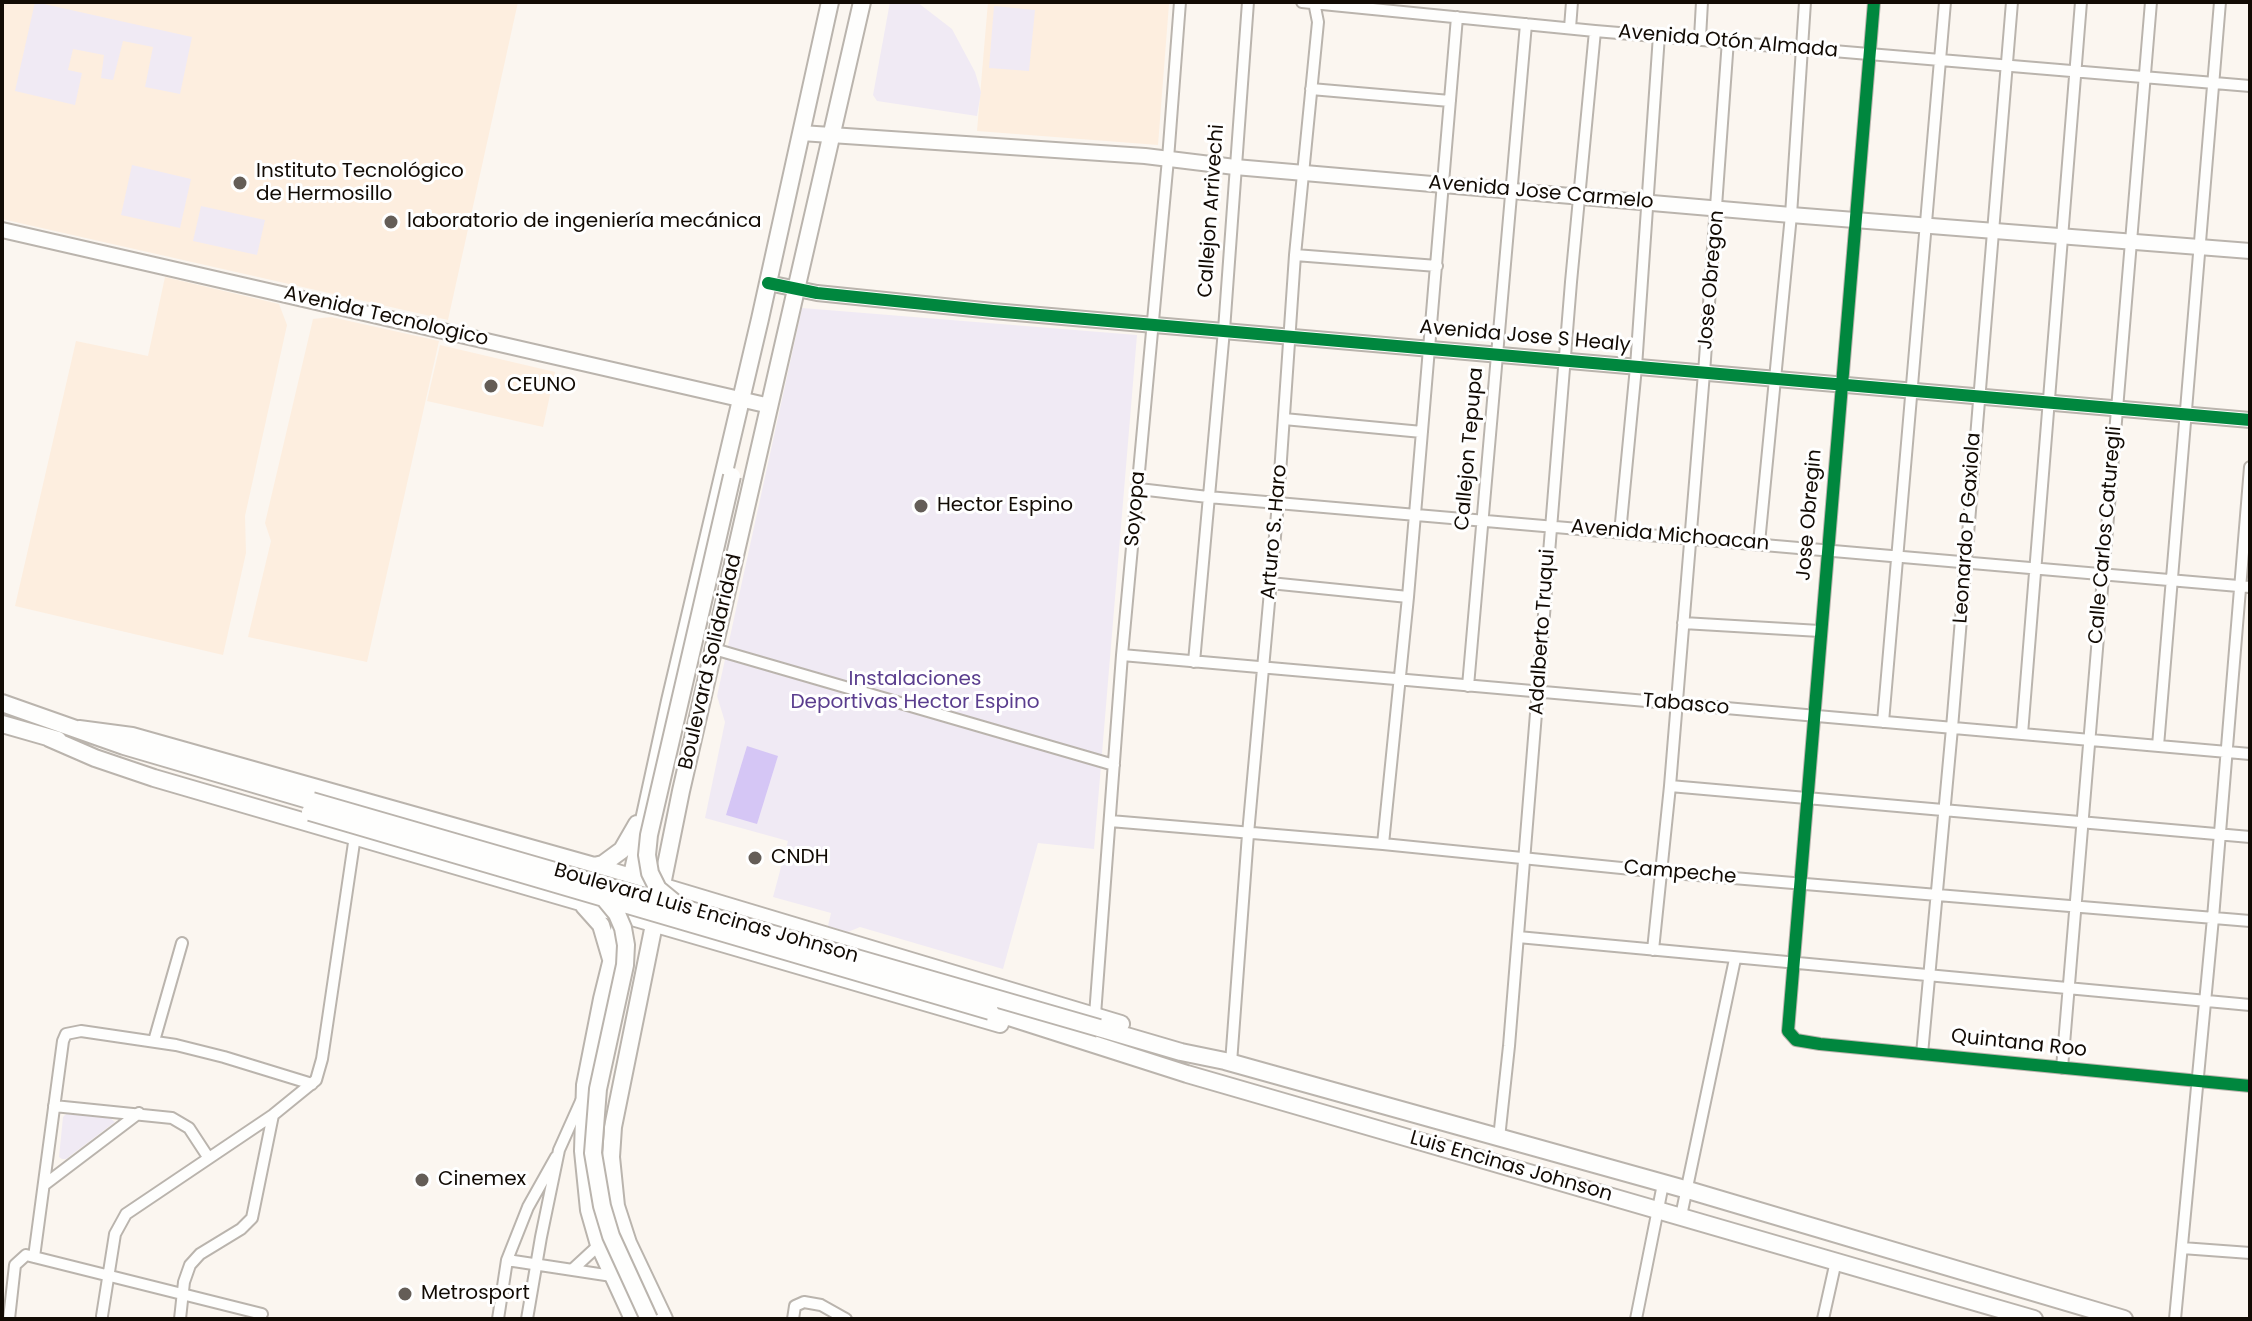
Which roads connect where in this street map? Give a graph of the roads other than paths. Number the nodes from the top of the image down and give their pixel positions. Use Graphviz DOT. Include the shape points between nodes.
graph roads {
  1 [pos="830,2"];
  2 [pos="862,2"];
  3 [pos="1180,2"];
  4 [pos="1248,2"];
  5 [pos="1302,2"];
  6 [pos="1314,2"];
  7 [pos="1442,2"];
  8 [pos="1572,2"];
  9 [pos="1702,2"];
  10 [pos="1805,2"];
  11 [pos="1874,2"];
  12 [pos="1945,2"];
  13 [pos="2012,2"];
  14 [pos="2081,2"];
  15 [pos="2151,2"];
  16 [pos="2220,2"];
  17 [pos="1378,5"];
  18 [pos="1441,15"];
  19 [pos="1457,17"];
  20 [pos="1526,24"];
  21 [pos="1570,28"];
  22 [pos="1595,31"];
  23 [pos="1659,35"];
  24 [pos="1700,38"];
  25 [pos="1728,40"];
  26 [pos="1802,48"];
  27 [pos="1870,54"];
  28 [pos="1939,58"];
  29 [pos="2007,65"];
  30 [pos="2075,70"];
  31 [pos="2145,75"];
  32 [pos="2213,82"];
  33 [pos="2250,86"];
  34 [pos="1311,89"];
  35 [pos="1450,101"];
  36 [pos="801,133"];
  37 [pos="832,135"];
  38 [pos="1168,159"];
  39 [pos="1235,167"];
  40 [pos="1302,173"];
  41 [pos="1442,184"];
  42 [pos="1513,190"];
  43 [pos="1580,196"];
  44 [pos="1648,202"];
  45 [pos="1718,208"];
  46 [pos="1791,215"];
  47 [pos="1856,221"];
  48 [pos="1924,226"];
  49 [pos="2,230"];
  50 [pos="1992,231"];
  51 [pos="2060,237"];
  52 [pos="2132,241"];
  53 [pos="2200,247"];
  54 [pos="2250,251"];
  55 [pos="1295,255"];
  56 [pos="1437,266"];
  57 [pos="768,283"];
  58 [pos="798,289"];
  59 [pos="1153,325"];
  60 [pos="1224,330"];
  61 [pos="1290,336"];
  62 [pos="1430,350"];
  63 [pos="1498,355"];
  64 [pos="1565,361"];
  65 [pos="1636,367"];
  66 [pos="1704,373"];
  67 [pos="1775,378"];
  68 [pos="1842,383"];
  69 [pos="1913,390"];
  70 [pos="1979,395"];
  71 [pos="741,399"];
  72 [pos="2049,402"];
  73 [pos="770,406"];
  74 [pos="2118,408"];
  75 [pos="2184,413"];
  76 [pos="1284,419"];
  77 [pos="2250,420"];
  78 [pos="1422,432"];
  79 [pos="731,437"];
  80 [pos="2250,467"];
  81 [pos="1139,489"];
  82 [pos="1208,497"];
  83 [pos="1278,503"];
  84 [pos="1415,515"];
  85 [pos="1484,520"];
  86 [pos="1551,526"];
  87 [pos="1620,533"];
  88 [pos="1691,538"];
  89 [pos="1759,543"];
  90 [pos="1828,549"];
  91 [pos="1899,555"];
  92 [pos="1966,561"];
  93 [pos="2035,568"];
  94 [pos="2102,574"];
  95 [pos="2171,580"];
  96 [pos="1270,583"];
  97 [pos="2245,587"];
  98 [pos="1408,597"];
  99 [pos="1683,623"];
  100 [pos="1820,631"];
  101 [pos="714,649"];
  102 [pos="1122,655"];
  103 [pos="1194,662"];
  104 [pos="1263,668"];
  105 [pos="1398,680"];
  106 [pos="1468,686"];
  107 [pos="1539,693"];
  108 [pos="2,703"];
  109 [pos="1676,704"];
  110 [pos="1813,717"];
  111 [pos="1883,722"];
  112 [pos="2,724"];
  113 [pos="1952,728"];
  114 [pos="79,729"];
  115 [pos="2022,734"];
  116 [pos="49,738"];
  117 [pos="2088,740"];
  118 [pos="2158,746"];
  119 [pos="2225,752"];
  120 [pos="2250,754"];
  121 [pos="1114,765"];
  122 [pos="1670,786"];
  123 [pos="1807,797"];
  124 [pos="648,801"];
  125 [pos="311,807"];
  126 [pos="1944,810"];
  127 [pos="1110,821"];
  128 [pos="2082,821"];
  129 [pos="1248,834"];
  130 [pos="2219,834"];
  131 [pos="355,836"];
  132 [pos="2250,837"];
  133 [pos="1383,844"];
  134 [pos="668,854"];
  135 [pos="1524,859"];
  136 [pos="528,862"];
  137 [pos="594,866"];
  138 [pos="1661,872"];
  139 [pos="632,877"];
  140 [pos="1800,882"];
  141 [pos="661,885"];
  142 [pos="1938,894"];
  143 [pos="698,897"];
  144 [pos="580,903"];
  145 [pos="2075,905"];
  146 [pos="623,916"];
  147 [pos="2213,918"];
  148 [pos="2250,921"];
  149 [pos="653,924"];
  150 [pos="689,935"];
  151 [pos="1518,937"];
  152 [pos="749,941"];
  153 [pos="182,943"];
  154 [pos="1653,950"];
  155 [pos="647,954"];
  156 [pos="1735,959"];
  157 [pos="612,963"];
  158 [pos="1793,964"];
  159 [pos="1930,976"];
  160 [pos="2069,988"];
  161 [pos="2204,1001"];
  162 [pos="2250,1005"];
  163 [pos="990,1011"];
  164 [pos="1097,1022"];
  165 [pos="1788,1031"];
  166 [pos="595,1033"];
  167 [pos="630,1040"];
  168 [pos="154,1041"];
  169 [pos="1084,1041"];
  170 [pos="1922,1054"];
  171 [pos="1228,1062"];
  172 [pos="2062,1068"];
  173 [pos="2197,1081"];
  174 [pos="312,1084"];
  175 [pos="2250,1086"];
  176 [pos="584,1095"];
  177 [pos="54,1106"];
  178 [pos="139,1113"];
  179 [pos="273,1115"];
  180 [pos="1499,1138"];
  181 [pos="559,1150"];
  182 [pos="208,1157"];
  183 [pos="1663,1184"];
  184 [pos="44,1185"];
  185 [pos="1688,1190"];
  186 [pos="1658,1210"];
  187 [pos="1681,1216"];
  188 [pos="599,1245"];
  189 [pos="1875,1246"];
  190 [pos="2182,1248"];
  191 [pos="2250,1253"];
  192 [pos="34,1257"];
  193 [pos="507,1260"];
  194 [pos="1836,1261"];
  195 [pos="537,1266"];
  196 [pos="573,1269"];
  197 [pos="107,1275"];
  198 [pos="612,1276"];
  199 [pos="183,1294"];
  200 [pos="262,1314"];
  201 [pos="793,1315"];
  202 [pos="102,1316"];
  203 [pos="9,1319"];
  204 [pos="180,1319"];
  205 [pos="498,1319"];
  206 [pos="527,1319"];
  207 [pos="633,1319"];
  208 [pos="649,1319"];
  209 [pos="664,1319"];
  210 [pos="846,1319"];
  211 [pos="1636,1319"];
  212 [pos="1823,1319"];
  213 [pos="2034,1319"];
  214 [pos="2124,1319"];
  215 [pos="2175,1319"];
  1 -- 36 [label="main road, Boulevard Solidaridad"];
  2 -- 37 [label="main road, Boulevard Solidaridad"];
  3 -- 38 [label="street, Soyopa"];
  4 -- 39 [label="street, Callejon Arrivechi"];
  5 -- 6 [label="street, Avenida Otón Almada"];
  6 -- 17 [label="street, Avenida Otón Almada"];
  6 -- 34 [label="street, Arturo S. Haro" via="1318,22"];
  7 -- 18 [label="street"];
  8 -- 21 [label="street"];
  9 -- 24 [label="street"];
  10 -- 26 [label="street"];
  11 -- 27 [label="street, Jose Obregin"];
  12 -- 28 [label="street"];
  13 -- 29 [label="street, Leonardo P Gaxiola"];
  14 -- 30 [label="street"];
  15 -- 31 [label="street, Calle Carlos Caturegli"];
  16 -- 32 [label="street"];
  17 -- 18 [label="street, Avenida Otón Almada"];
  18 -- 19 [label="street, Avenida Otón Almada"];
  19 -- 20 [label="street, Avenida Otón Almada"];
  19 -- 35 [label="street"];
  20 -- 21 [label="street, Avenida Otón Almada"];
  20 -- 42 [label="street, Callejon Tepupa"];
  21 -- 22 [label="street, Avenida Otón Almada"];
  22 -- 23 [label="street, Avenida Otón Almada"];
  22 -- 43 [label="street, Adalberto Truqui"];
  23 -- 24 [label="street, Avenida Otón Almada"];
  23 -- 44 [label="street"];
  24 -- 25 [label="street, Avenida Otón Almada"];
  25 -- 26 [label="street, Avenida Otón Almada"];
  25 -- 45 [label="street, Jose Obregon"];
  26 -- 27 [label="street, Avenida Otón Almada"];
  26 -- 46 [label="street"];
  27 -- 28 [label="street, Avenida Otón Almada"];
  27 -- 47 [label="street, Jose Obregin"];
  28 -- 29 [label="street, Avenida Otón Almada"];
  28 -- 48 [label="street"];
  29 -- 30 [label="street, Avenida Otón Almada"];
  29 -- 50 [label="street, Leonardo P Gaxiola"];
  30 -- 31 [label="street, Avenida Otón Almada"];
  30 -- 51 [label="street"];
  31 -- 32 [label="street, Avenida Otón Almada"];
  31 -- 52 [label="street, Calle Carlos Caturegli"];
  32 -- 33 [label="street, Avenida Otón Almada"];
  32 -- 53 [label="street"];
  34 -- 35 [label="street"];
  34 -- 40 [label="street, Arturo S. Haro"];
  35 -- 41 [label="street"];
  36 -- 37 [label="street, Avenida Jose Carmelo"];
  36 -- 57 [label="main road, Boulevard Solidaridad"];
  37 -- 38 [label="street, Avenida Jose Carmelo"];
  37 -- 58 [label="main road, Boulevard Solidaridad"];
  38 -- 39 [label="street, Avenida Jose Carmelo"];
  38 -- 59 [label="street, Soyopa"];
  39 -- 40 [label="street, Avenida Jose Carmelo"];
  39 -- 60 [label="street, Callejon Arrivechi"];
  40 -- 41 [label="street, Avenida Jose Carmelo"];
  40 -- 55 [label="street, Arturo S. Haro"];
  41 -- 42 [label="street, Avenida Jose Carmelo"];
  41 -- 56 [label="street"];
  42 -- 43 [label="street, Avenida Jose Carmelo"];
  42 -- 63 [label="street, Callejon Tepupa"];
  43 -- 44 [label="street, Avenida Jose Carmelo"];
  43 -- 64 [label="street, Adalberto Truqui"];
  44 -- 45 [label="street, Avenida Jose Carmelo"];
  44 -- 65 [label="street"];
  45 -- 46 [label="street, Avenida Jose Carmelo"];
  45 -- 66 [label="street, Jose Obregon"];
  46 -- 47 [label="street, Avenida Jose Carmelo"];
  46 -- 67 [label="street"];
  47 -- 48 [label="street, Avenida Jose Carmelo"];
  47 -- 68 [label="street, Jose Obregin"];
  48 -- 50 [label="street, Avenida Jose Carmelo"];
  48 -- 69 [label="street"];
  49 -- 71 [label="street, Avenida Tecnologico"];
  50 -- 51 [label="street, Avenida Jose Carmelo"];
  50 -- 70 [label="street, Leonardo P Gaxiola"];
  51 -- 52 [label="street, Avenida Jose Carmelo"];
  51 -- 72 [label="street"];
  52 -- 53 [label="street, Avenida Jose Carmelo"];
  52 -- 74 [label="street, Calle Carlos Caturegli"];
  53 -- 54 [label="street, Avenida Jose Carmelo"];
  53 -- 75 [label="street"];
  55 -- 56 [label="street"];
  55 -- 61 [label="street, Arturo S. Haro"];
  56 -- 62 [label="street"];
  57 -- 58 [label="street, Avenida Jose S Healy"];
  57 -- 71 [label="main road, Boulevard Solidaridad"];
  58 -- 59 [label="street, Avenida Jose S Healy"];
  58 -- 73 [label="main road, Boulevard Solidaridad"];
  59 -- 60 [label="street, Avenida Jose S Healy"];
  59 -- 81 [label="street, Soyopa"];
  60 -- 61 [label="street, Avenida Jose S Healy"];
  60 -- 82 [label="street, Callejon Arrivechi"];
  61 -- 62 [label="street, Avenida Jose S Healy"];
  61 -- 76 [label="street, Arturo S. Haro"];
  62 -- 63 [label="street, Avenida Jose S Healy"];
  62 -- 78 [label="street"];
  63 -- 64 [label="street, Avenida Jose S Healy"];
  63 -- 85 [label="street, Callejon Tepupa"];
  64 -- 65 [label="street, Avenida Jose S Healy"];
  64 -- 86 [label="street, Adalberto Truqui"];
  65 -- 66 [label="street, Avenida Jose S Healy"];
  65 -- 87 [label="street"];
  66 -- 67 [label="street, Avenida Jose S Healy"];
  66 -- 88 [label="street, Jose Obregon"];
  67 -- 68 [label="street, Avenida Jose S Healy"];
  67 -- 89 [label="street"];
  68 -- 69 [label="street, Avenida Jose S Healy"];
  68 -- 90 [label="street, Jose Obregin"];
  69 -- 70 [label="street, Avenida Jose S Healy"];
  69 -- 91 [label="street"];
  70 -- 72 [label="street, Avenida Jose S Healy"];
  70 -- 92 [label="street, Leonardo P Gaxiola"];
  71 -- 73 [label="street, Avenida Tecnologico"];
  71 -- 79 [label="main road, Boulevard Solidaridad"];
  72 -- 74 [label="street, Avenida Jose S Healy"];
  72 -- 93 [label="street"];
  73 -- 101 [label="main road, Boulevard Solidaridad"];
  74 -- 75 [label="street, Avenida Jose S Healy"];
  74 -- 94 [label="street, Calle Carlos Caturegli"];
  75 -- 77 [label="street, Avenida Jose S Healy"];
  75 -- 95 [label="street"];
  76 -- 78 [label="street"];
  76 -- 83 [label="street, Arturo S. Haro"];
  78 -- 84 [label="street"];
  79 -- 124 [label="main road, Boulevard Solidaridad"];
  79 -- 152 [label="main road, bridge" via="732,476 647,855 658,889 672,901"];
  80 -- 97 [label="street"];
  81 -- 82 [label="street, Avenida Michoacan"];
  81 -- 102 [label="street, Soyopa"];
  82 -- 83 [label="street, Avenida Michoacan"];
  82 -- 103 [label="street, Callejon Arrivechi"];
  83 -- 84 [label="street, Avenida Michoacan"];
  83 -- 96 [label="street, Arturo S. Haro"];
  84 -- 85 [label="street, Avenida Michoacan"];
  84 -- 98 [label="street"];
  85 -- 86 [label="street, Avenida Michoacan"];
  85 -- 106 [label="street, Callejon Tepupa"];
  86 -- 87 [label="street, Avenida Michoacan"];
  86 -- 107 [label="street, Adalberto Truqui"];
  87 -- 88 [label="street, Avenida Michoacan"];
  88 -- 89 [label="street, Avenida Michoacan"];
  88 -- 99 [label="street, Jose Obregon"];
  89 -- 90 [label="street, Avenida Michoacan"];
  90 -- 91 [label="street, Avenida Michoacan"];
  90 -- 100 [label="street, Jose Obregin"];
  91 -- 92 [label="street, Avenida Michoacan"];
  91 -- 111 [label="street"];
  92 -- 93 [label="street, Avenida Michoacan"];
  92 -- 113 [label="street, Leonardo P Gaxiola"];
  93 -- 94 [label="street, Avenida Michoacan"];
  93 -- 115 [label="street"];
  94 -- 95 [label="street, Avenida Michoacan"];
  94 -- 117 [label="street, Calle Carlos Caturegli"];
  95 -- 97 [label="street, Avenida Michoacan"];
  95 -- 118 [label="street"];
  96 -- 98 [label="street"];
  96 -- 104 [label="street, Arturo S. Haro"];
  97 -- 119 [label="street"];
  98 -- 105 [label="street"];
  99 -- 100 [label="street"];
  99 -- 109 [label="street, Jose Obregon"];
  100 -- 110 [label="street, Jose Obregin"];
  101 -- 121 [label="street"];
  101 -- 134 [label="main road, Boulevard Solidaridad"];
  102 -- 103 [label="street, Tabasco"];
  102 -- 121 [label="street, Soyopa"];
  103 -- 104 [label="street, Tabasco"];
  104 -- 105 [label="street, Tabasco"];
  104 -- 129 [label="street, Arturo S. Haro"];
  105 -- 106 [label="street, Tabasco"];
  105 -- 133 [label="street"];
  106 -- 107 [label="street, Tabasco"];
  107 -- 109 [label="street, Tabasco"];
  107 -- 135 [label="street, Adalberto Truqui"];
  108 -- 114 [label="main road"];
  109 -- 110 [label="street, Tabasco"];
  109 -- 122 [label="street, Jose Obregon"];
  110 -- 111 [label="street, Tabasco"];
  110 -- 123 [label="street, Jose Obregin"];
  111 -- 113 [label="street, Tabasco"];
  112 -- 116 [label="main road"];
  113 -- 115 [label="street, Tabasco"];
  113 -- 126 [label="street, Leonardo P Gaxiola"];
  114 -- 125 [label="main road"];
  114 -- 137 [label="main road" via="132,736"];
  115 -- 117 [label="street, Tabasco"];
  116 -- 125 [label="main road"];
  116 -- 131 [label="main road" via="154,778"];
  117 -- 118 [label="street, Tabasco"];
  117 -- 128 [label="street, Calle Carlos Caturegli"];
  118 -- 119 [label="street, Tabasco"];
  119 -- 120 [label="street, Tabasco"];
  119 -- 130 [label="street"];
  121 -- 127 [label="street, Soyopa"];
  122 -- 123 [label="street"];
  122 -- 138 [label="street, Jose Obregon"];
  123 -- 126 [label="street"];
  123 -- 140 [label="street, Jose Obregin"];
  124 -- 137 [label="main road" via="622,850"];
  124 -- 139 [label="main road, Boulevard Solidaridad"];
  125 -- 136 [label="main road, Boulevard Luis Encinas Johnson, bridge"];
  125 -- 152 [label="main road, Boulevard Luis Encinas Johnson, bridge"];
  126 -- 128 [label="street"];
  126 -- 142 [label="street, Leonardo P Gaxiola"];
  127 -- 129 [label="street, Campeche"];
  127 -- 164 [label="street, Soyopa"];
  128 -- 130 [label="street"];
  128 -- 145 [label="street, Calle Carlos Caturegli"];
  129 -- 133 [label="street, Campeche"];
  129 -- 171 [label="street, Arturo S. Haro"];
  130 -- 132 [label="street"];
  130 -- 147 [label="street"];
  131 -- 144 [label="main road"];
  131 -- 174 [label="street" via="322,1059"];
  133 -- 135 [label="street, Campeche"];
  134 -- 141 [label="main road, Boulevard Solidaridad"];
  134 -- 143 [label="main road" via="684,884"];
  135 -- 138 [label="street, Campeche"];
  135 -- 151 [label="street, Adalberto Truqui"];
  136 -- 164 [label="main road, Boulevard Luis Encinas Johnson, bridge"];
  136 -- 208 [label="main road, bridge" via="597,892 623,928 625,965 598,1089 593,1153 611,1236"];
  137 -- 139 [label="main road"];
  138 -- 140 [label="street, Campeche"];
  138 -- 154 [label="street, Jose Obregon"];
  139 -- 141 [label="main road"];
  139 -- 146 [label="main road, Boulevard Solidaridad"];
  140 -- 142 [label="street, Campeche"];
  140 -- 158 [label="street, Jose Obregin"];
  141 -- 143 [label="main road"];
  141 -- 149 [label="main road, Boulevard Solidaridad"];
  142 -- 145 [label="street, Campeche"];
  142 -- 159 [label="street, Leonardo P Gaxiola"];
  143 -- 164 [label="main road"];
  144 -- 146 [label="main road"];
  144 -- 157 [label="main road" via="601,925"];
  145 -- 147 [label="street, Campeche"];
  145 -- 160 [label="street, Calle Carlos Caturegli"];
  146 -- 149 [label="main road"];
  146 -- 157 [label="main road, Boulevard Solidaridad"];
  147 -- 148 [label="street, Campeche"];
  147 -- 161 [label="street"];
  149 -- 150 [label="main road"];
  149 -- 155 [label="main road, Boulevard Solidaridad"];
  150 -- 155 [label="main road" via="661,941"];
  150 -- 169 [label="main road" via="1008,1026"];
  151 -- 154 [label="street"];
  151 -- 180 [label="street, Adalberto Truqui"];
  152 -- 163 [label="main road, Boulevard Luis Encinas Johnson, bridge"];
  153 -- 168 [label="street"];
  154 -- 156 [label="street"];
  155 -- 167 [label="main road, Boulevard Solidaridad"];
  156 -- 158 [label="street"];
  156 -- 185 [label="street"];
  157 -- 166 [label="main road, Boulevard Solidaridad"];
  158 -- 159 [label="street"];
  158 -- 165 [label="street, Jose Obregin"];
  159 -- 160 [label="street"];
  159 -- 170 [label="street, Leonardo P Gaxiola"];
  160 -- 161 [label="street"];
  160 -- 172 [label="street, Calle Carlos Caturegli"];
  161 -- 162 [label="street"];
  161 -- 173 [label="street"];
  163 -- 169 [label="main road, Luis Encinas Johnson"];
  164 -- 171 [label="main road, Luis Encinas Johnson" via="1181,1052"];
  165 -- 170 [label="street, Quintana Roo" via="1796,1040"];
  166 -- 167 [label="main road" via="612,1032"];
  166 -- 176 [label="main road, Boulevard Solidaridad"];
  167 -- 209 [label="main road, Boulevard Solidaridad" via="613,1127 612,1179 628,1243"];
  168 -- 174 [label="street"];
  168 -- 177 [label="street" via="70,1031 63,1041"];
  169 -- 186 [label="main road, Luis Encinas Johnson"];
  170 -- 172 [label="street, Quintana Roo"];
  171 -- 180 [label="main road, Luis Encinas Johnson"];
  172 -- 173 [label="street, Quintana Roo"];
  173 -- 175 [label="street, Quintana Roo"];
  173 -- 190 [label="street"];
  174 -- 179 [label="street"];
  176 -- 181 [label="street"];
  176 -- 188 [label="main road, Boulevard Solidaridad" via="585,1185"];
  177 -- 178 [label="street"];
  177 -- 184 [label="street"];
  178 -- 182 [label="street" via="181,1122"];
  178 -- 184 [label="street"];
  179 -- 182 [label="street"];
  179 -- 199 [label="street" via="252,1218 194,1259"];
  180 -- 183 [label="main road, Luis Encinas Johnson"];
  181 -- 193 [label="street"];
  181 -- 195 [label="street"];
  182 -- 197 [label="street" via="126,1214 115,1234"];
  183 -- 185 [label="main road, Luis Encinas Johnson"];
  183 -- 186 [label="street"];
  184 -- 192 [label="street"];
  185 -- 187 [label="street"];
  185 -- 189 [label="main road, Luis Encinas Johnson"];
  186 -- 187 [label="main road, Luis Encinas Johnson"];
  186 -- 211 [label="street"];
  187 -- 194 [label="main road, Luis Encinas Johnson"];
  188 -- 196 [label="street"];
  188 -- 198 [label="main road, Boulevard Solidaridad"];
  189 -- 194 [label="main road" via="1843,1253"];
  189 -- 214 [label="main road, Luis Encinas Johnson"];
  190 -- 191 [label="street"];
  190 -- 215 [label="street"];
  192 -- 197 [label="street"];
  192 -- 203 [label="street" via="21,1257 15,1265"];
  193 -- 195 [label="street"];
  193 -- 205 [label="street"];
  194 -- 212 [label="street"];
  194 -- 213 [label="main road, Luis Encinas Johnson"];
  195 -- 196 [label="street"];
  195 -- 206 [label="street"];
  196 -- 198 [label="street"];
  197 -- 199 [label="street"];
  197 -- 202 [label="street"];
  198 -- 207 [label="main road, Boulevard Solidaridad"];
  199 -- 200 [label="street"];
  199 -- 204 [label="street"];
  201 -- 210 [label="street" via="800,1303 811,1302"];
}
